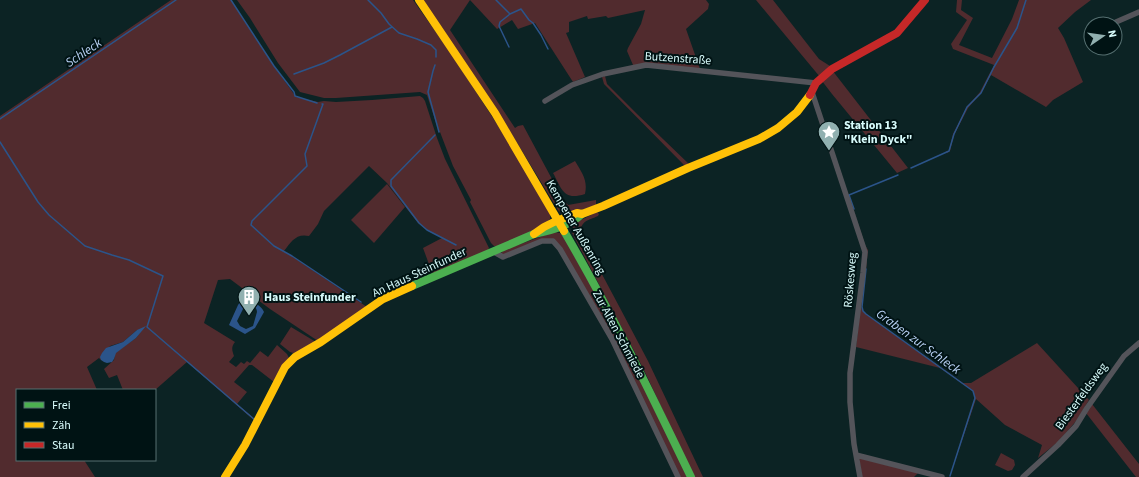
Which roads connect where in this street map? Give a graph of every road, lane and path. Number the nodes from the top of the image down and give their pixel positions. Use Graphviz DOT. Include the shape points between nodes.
graph roads {
  1 [pos="419,0"];
  2 [pos="925,0"];
  3 [pos="1139,12"];
  4 [pos="1123,19"];
  5 [pos="816,83"];
  6 [pos="812,92"];
  7 [pos="545,101"];
  8 [pos="560,223"];
  9 [pos="494,252"];
  10 [pos="1139,343"];
  11 [pos="856,455"];
  12 [pos="225,477"];
  13 [pos="678,477"];
  14 [pos="691,477"];
  15 [pos="860,477"];
  16 [pos="942,477"];
  17 [pos="1023,477"];
  1 -- 8 [label="street, Kempener Außenring" via="495,113"];
  2 -- 5 [label="street" via="897,33 832,69"];
  3 -- 4 [label="street"];
  5 -- 6 [label="street"];
  5 -- 7 [label="street, Butzenstraße" via="646,65 603,74 572,85"];
  6 -- 8 [label="street" via="797,112 778,128 758,139 582,214 579,218"];
  6 -- 11 [label="street, Röskesweg" via="865,252 850,373 850,402"];
  8 -- 9 [label="street, An Haus Steinfunder"];
  8 -- 14 [label="street, Kempener Außenring" via="621,332"];
  9 -- 12 [label="street, An Haus Steinfunder" via="383,299 295,357 285,367"];
  9 -- 13 [label="street, Zur Alten Schmiede" via="503,257 542,241 553,241 560,249 612,340"];
  10 -- 17 [label="street, Biesterfeldsweg" via="1124,356 1076,426"];
  11 -- 15 [label="street, Röskesweg"];
  11 -- 16 [label="street"];
}
